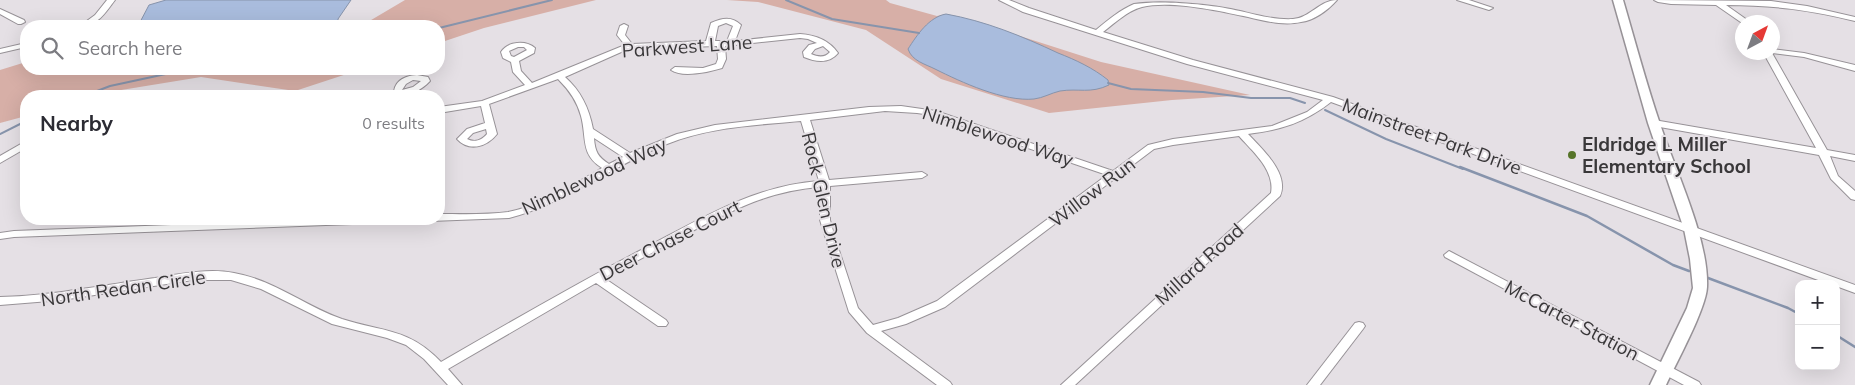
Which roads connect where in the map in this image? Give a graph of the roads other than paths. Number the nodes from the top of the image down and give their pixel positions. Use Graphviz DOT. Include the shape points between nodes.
graph roads {
  1 [pos="110,0"];
  2 [pos="1003,0"];
  3 [pos="1333,0"];
  4 [pos="1461,0"];
  5 [pos="1618,0"];
  6 [pos="1658,0"];
  7 [pos="1767,2"];
  8 [pos="1719,4"];
  9 [pos="1488,8"];
  10 [pos="0,11"];
  11 [pos="1736,15"];
  12 [pos="1855,19"];
  13 [pos="93,20"];
  14 [pos="20,21"];
  15 [pos="624,26"];
  16 [pos="1097,33"];
  17 [pos="710,43"];
  18 [pos="824,43"];
  19 [pos="726,44"];
  20 [pos="20,46"];
  21 [pos="630,47"];
  22 [pos="0,51"];
  23 [pos="1780,52"];
  24 [pos="515,60"];
  25 [pos="1771,60"];
  26 [pos="1855,68"];
  27 [pos="676,70"];
  28 [pos="559,76"];
  29 [pos="532,87"];
  30 [pos="1330,99"];
  31 [pos="484,103"];
  32 [pos="445,109"];
  33 [pos="805,118"];
  34 [pos="1654,123"];
  35 [pos="488,125"];
  36 [pos="588,132"];
  37 [pos="1242,133"];
  38 [pos="20,148"];
  39 [pos="1823,152"];
  40 [pos="631,158"];
  41 [pos="1855,158"];
  42 [pos="0,160"];
  43 [pos="610,170"];
  44 [pos="1115,175"];
  45 [pos="922,176"];
  46 [pos="824,183"];
  47 [pos="1855,197"];
  48 [pos="445,217"];
  49 [pos="248,225"];
  50 [pos="1691,229"];
  51 [pos="0,236"];
  52 [pos="1449,255"];
  53 [pos="596,278"];
  54 [pos="1855,289"];
  55 [pos="0,301"];
  56 [pos="662,323"];
  57 [pos="1359,326"];
  58 [pos="871,330"];
  59 [pos="440,368"];
  60 [pos="1666,369"];
  61 [pos="456,385"];
  62 [pos="946,385"];
  63 [pos="1067,385"];
  64 [pos="1313,385"];
  65 [pos="1658,385"];
  66 [pos="1696,385"];
  1 -- 13 [label="street"];
  2 -- 16 [label="street, Mainstreet Park Drive"];
  3 -- 16 [label="street" via="1307,18 1294,21 1191,3 1143,4 1123,12"];
  4 -- 9 [label="street"];
  5 -- 34 [label="street"];
  6 -- 8 [label="street"];
  7 -- 8 [label="street"];
  7 -- 12 [label="street"];
  8 -- 11 [label="street"];
  10 -- 14 [label="street"];
  15 -- 21 [label="street" via="621,35"];
  16 -- 30 [label="street, Mainstreet Park Drive" via="1190,62"];
  17 -- 19 [label="street, Parkwest Lane"];
  17 -- 19 [label="street" via="714,25 730,21 736,25"];
  17 -- 21 [label="street, Parkwest Lane"];
  18 -- 19 [label="street, Parkwest Lane" via="800,36"];
  19 -- 27 [label="street" via="719,66 704,71"];
  20 -- 22 [label="street"];
  21 -- 28 [label="street, Parkwest Lane" via="616,50"];
  23 -- 26 [label="street"];
  24 -- 29 [label="street" via="517,72"];
  25 -- 39 [label="street"];
  28 -- 29 [label="street, Parkwest Lane"];
  28 -- 36 [label="street" via="578,94"];
  29 -- 31 [label="street, Parkwest Lane"];
  30 -- 37 [label="street, Willow Run" via="1310,114 1288,124"];
  30 -- 50 [label="street, Mainstreet Park Drive"];
  31 -- 32 [label="street, Parkwest Lane"];
  31 -- 35 [label="street" via="489,116"];
  33 -- 40 [label="street, Nimblewood Way" via="716,128 663,142"];
  33 -- 44 [label="street, Nimblewood Way" via="887,108 922,110"];
  33 -- 46 [label="street, Rock Glen Drive"];
  34 -- 39 [label="street"];
  34 -- 50 [label="street"];
  36 -- 40 [label="street"];
  36 -- 43 [label="street" via="594,158"];
  37 -- 44 [label="street, Willow Run" via="1151,147"];
  37 -- 63 [label="street, Millard Road" via="1278,180 1276,194"];
  38 -- 42 [label="street"];
  39 -- 41 [label="street"];
  39 -- 47 [label="street" via="1834,177"];
  40 -- 43 [label="street, Nimblewood Way"];
  43 -- 48 [label="street, Nimblewood Way" via="555,198 509,215"];
  44 -- 58 [label="street, Willow Run" via="941,304"];
  45 -- 46 [label="street, Deer Chase Court"];
  46 -- 53 [label="street, Deer Chase Court" via="780,190 732,206"];
  46 -- 58 [label="street, Rock Glen Drive" via="825,220 830,238 853,309"];
  49 -- 51 [label="street, Nimblewood Way"];
  50 -- 54 [label="street, Mainstreet Park Drive"];
  50 -- 60 [label="street" via="1700,288"];
  52 -- 60 [label="street, McCarter Station"];
  53 -- 56 [label="street"];
  53 -- 59 [label="street, Deer Chase Court"];
  55 -- 59 [label="street, North Redan Circle" via="58,297 183,277 240,277 342,323 410,343"];
  57 -- 64 [label="street"];
  58 -- 62 [label="street, Rock Glen Drive"];
  59 -- 61 [label="street, North Redan Circle"];
  60 -- 65 [label="street"];
  60 -- 66 [label="street, McCarter Station"];
}
